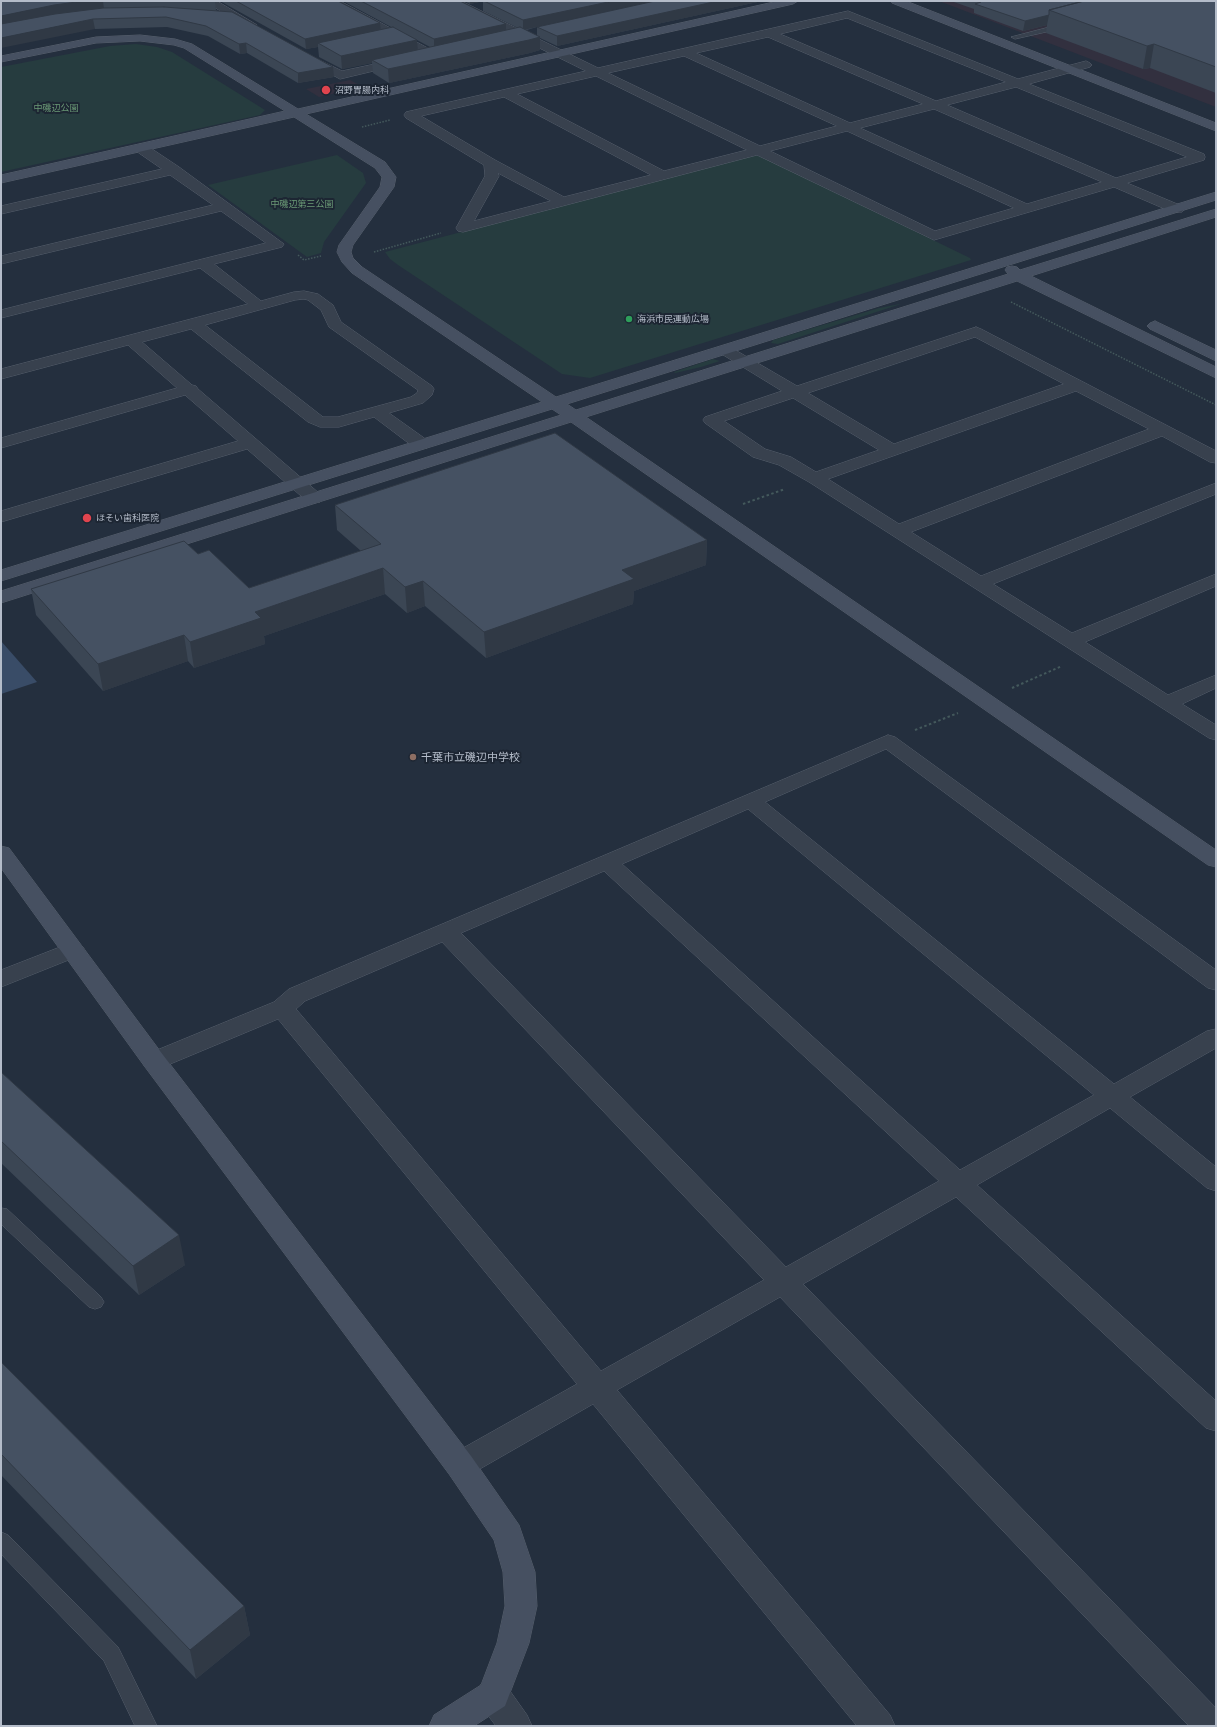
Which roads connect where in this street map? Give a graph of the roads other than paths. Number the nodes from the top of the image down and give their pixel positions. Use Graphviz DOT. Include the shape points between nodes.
graph roads {
  1 [pos="209,1"];
  2 [pos="332,1"];
  3 [pos="452,1"];
  4 [pos="793,1"];
  5 [pos="896,1"];
  6 [pos="920,1"];
  7 [pos="484,6"];
  8 [pos="469,9"];
  9 [pos="211,15"];
  10 [pos="237,18"];
  11 [pos="1070,24"];
  12 [pos="258,29"];
  13 [pos="539,32"];
  14 [pos="769,33"];
  15 [pos="523,35"];
  16 [pos="397,36"];
  17 [pos="1015,38"];
  18 [pos="382,39"];
  19 [pos="501,40"];
  20 [pos="320,52"];
  21 [pos="685,52"];
  22 [pos="560,54"];
  23 [pos="1,59"];
  24 [pos="1086,65"];
  25 [pos="1070,69"];
  26 [pos="597,72"];
  27 [pos="1017,83"];
  28 [pos="506,93"];
  29 [pos="933,105"];
  30 [pos="294,112"];
  31 [pos="1216,116"];
  32 [pos="847,127"];
  33 [pos="1216,127"];
  34 [pos="141,148"];
  35 [pos="758,150"];
  36 [pos="490,163"];
  37 [pos="174,170"];
  38 [pos="661,175"];
  39 [pos="1,179"];
  40 [pos="1115,182"];
  41 [pos="1216,196"];
  42 [pos="561,201"];
  43 [pos="225,206"];
  44 [pos="1025,208"];
  45 [pos="1177,209"];
  46 [pos="1,210"];
  47 [pos="1216,213"];
  48 [pos="1,260"];
  49 [pos="1006,262"];
  50 [pos="203,263"];
  51 [pos="1038,269"];
  52 [pos="1017,276"];
  53 [pos="1057,278"];
  54 [pos="259,306"];
  55 [pos="1,314"];
  56 [pos="1140,319"];
  57 [pos="193,323"];
  58 [pos="131,340"];
  59 [pos="725,350"];
  60 [pos="1216,356"];
  61 [pos="745,362"];
  62 [pos="1216,373"];
  63 [pos="1,374"];
  64 [pos="1077,385"];
  65 [pos="190,389"];
  66 [pos="795,392"];
  67 [pos="553,402"];
  68 [pos="376,411"];
  69 [pos="572,416"];
  70 [pos="1163,430"];
  71 [pos="1,443"];
  72 [pos="248,443"];
  73 [pos="421,444"];
  74 [pos="893,451"];
  75 [pos="1216,458"];
  76 [pos="815,478"];
  77 [pos="296,484"];
  78 [pos="1216,488"];
  79 [pos="314,498"];
  80 [pos="1,517"];
  81 [pos="897,531"];
  82 [pos="1,576"];
  83 [pos="1216,579"];
  84 [pos="979,583"];
  85 [pos="1,597"];
  86 [pos="1070,641"];
  87 [pos="1216,681"];
  88 [pos="1167,703"];
  89 [pos="1216,734"];
  90 [pos="750,800"];
  91 [pos="1,852"];
  92 [pos="1216,860"];
  93 [pos="607,862"];
  94 [pos="446,932"];
  95 [pos="73,950"];
  96 [pos="1,978"];
  97 [pos="1216,982"];
  98 [pos="282,1008"];
  99 [pos="1216,1037"];
  100 [pos="154,1061"];
  101 [pos="1112,1096"];
  102 [pos="1216,1181"];
  103 [pos="958,1183"];
  104 [pos="1,1214"];
  105 [pos="783,1282"];
  106 [pos="95,1302"];
  107 [pos="597,1388"];
  108 [pos="1216,1419"];
  109 [pos="460,1465"];
  110 [pos="1,1541"];
  111 [pos="493,1695"];
  112 [pos="146,1726"];
  113 [pos="446,1726"];
  114 [pos="514,1726"];
  115 [pos="878,1726"];
  116 [pos="1211,1726"];
  1 -- 10 [label="street"];
  2 -- 16 [label="street"];
  3 -- 8 [label="street"];
  4 -- 22 [label="street"];
  5 -- 25 [label="street"];
  6 -- 17 [label="street"];
  7 -- 8 [label="street"];
  8 -- 15 [label="street"];
  9 -- 10 [label="street"];
  10 -- 12 [label="street"];
  11 -- 17 [label="lane"];
  13 -- 15 [label="street"];
  14 -- 21 [label="street"];
  14 -- 27 [label="street" via="848,14"];
  14 -- 29 [label="street"];
  15 -- 19 [label="street"];
  15 -- 22 [label="street"];
  16 -- 18 [label="street"];
  16 -- 20 [label="street" via="437,54 340,75 302,53"];
  17 -- 24 [label="street"];
  21 -- 26 [label="street"];
  21 -- 32 [label="street"];
  22 -- 26 [label="street"];
  22 -- 30 [label="street"];
  23 -- 30 [label="street" via="96,40 140,38 175,42 188,46"];
  24 -- 25 [label="street"];
  24 -- 31 [label="street"];
  25 -- 27 [label="street"];
  25 -- 33 [label="street"];
  26 -- 28 [label="street"];
  26 -- 35 [label="street"];
  27 -- 29 [label="street"];
  27 -- 40 [label="street" via="1200,157"];
  28 -- 36 [label="street" via="410,115"];
  28 -- 38 [label="street"];
  29 -- 32 [label="street"];
  29 -- 40 [label="street"];
  30 -- 34 [label="street"];
  30 -- 67 [label="street" via="380,165 389,177 387,187 346,245 344,252 347,259 357,270"];
  32 -- 35 [label="street"];
  32 -- 44 [label="street"];
  34 -- 37 [label="street"];
  34 -- 39 [label="street"];
  35 -- 38 [label="street"];
  35 -- 44 [label="street" via="934,236"];
  36 -- 42 [label="street"];
  36 -- 42 [label="street" via="492,176 463,228"];
  37 -- 43 [label="street"];
  37 -- 46 [label="street"];
  38 -- 42 [label="street"];
  40 -- 44 [label="street"];
  40 -- 45 [label="street"];
  41 -- 45 [label="street"];
  43 -- 48 [label="street"];
  43 -- 50 [label="street" via="277,244"];
  45 -- 49 [label="street"];
  47 -- 51 [label="street"];
  49 -- 51 [label="street"];
  49 -- 52 [label="street"];
  49 -- 59 [label="street"];
  50 -- 54 [label="street"];
  50 -- 55 [label="street"];
  51 -- 52 [label="street"];
  51 -- 53 [label="street"];
  52 -- 61 [label="street"];
  52 -- 62 [label="street"];
  54 -- 57 [label="street"];
  54 -- 68 [label="street" via="294,296 312,297 328,308 334,324 426,389 424,396 417,400"];
  56 -- 60 [label="street"];
  57 -- 58 [label="street"];
  57 -- 68 [label="street" via="320,422 339,422"];
  58 -- 63 [label="street"];
  58 -- 65 [label="street"];
  59 -- 61 [label="street"];
  59 -- 67 [label="street"];
  61 -- 66 [label="street"];
  61 -- 69 [label="street"];
  64 -- 66 [label="street" via="976,332"];
  64 -- 70 [label="street"];
  64 -- 74 [label="street"];
  65 -- 71 [label="street"];
  65 -- 72 [label="street"];
  66 -- 74 [label="street"];
  66 -- 76 [label="street" via="711,420 759,453 785,461"];
  67 -- 69 [label="street"];
  67 -- 73 [label="street"];
  68 -- 73 [label="street"];
  69 -- 79 [label="street"];
  69 -- 92 [label="street"];
  70 -- 75 [label="street"];
  70 -- 81 [label="street"];
  72 -- 77 [label="street"];
  72 -- 80 [label="street"];
  73 -- 77 [label="street"];
  74 -- 76 [label="street"];
  76 -- 81 [label="street"];
  77 -- 79 [label="street"];
  77 -- 82 [label="street"];
  78 -- 84 [label="street"];
  79 -- 85 [label="street"];
  81 -- 84 [label="street"];
  83 -- 86 [label="street"];
  84 -- 86 [label="street"];
  86 -- 88 [label="street"];
  87 -- 88 [label="street"];
  88 -- 89 [label="street"];
  90 -- 93 [label="street"];
  90 -- 97 [label="street" via="888,741"];
  90 -- 101 [label="street"];
  91 -- 95 [label="street"];
  93 -- 94 [label="street"];
  93 -- 103 [label="street"];
  94 -- 98 [label="street" via="297,996"];
  94 -- 105 [label="street"];
  95 -- 96 [label="street"];
  95 -- 100 [label="street"];
  98 -- 100 [label="street"];
  98 -- 107 [label="street"];
  99 -- 101 [label="street"];
  100 -- 109 [label="street"];
  101 -- 102 [label="street"];
  101 -- 103 [label="street"];
  103 -- 105 [label="street"];
  103 -- 108 [label="street"];
  104 -- 106 [label="lane"];
  105 -- 107 [label="street"];
  105 -- 116 [label="street"];
  107 -- 109 [label="street"];
  107 -- 115 [label="street"];
  109 -- 111 [label="street" via="508,1535 519,1572 521,1606 513,1644"];
  110 -- 112 [label="lane" via="111,1654"];
  111 -- 113 [label="street"];
  111 -- 114 [label="street"];
}
